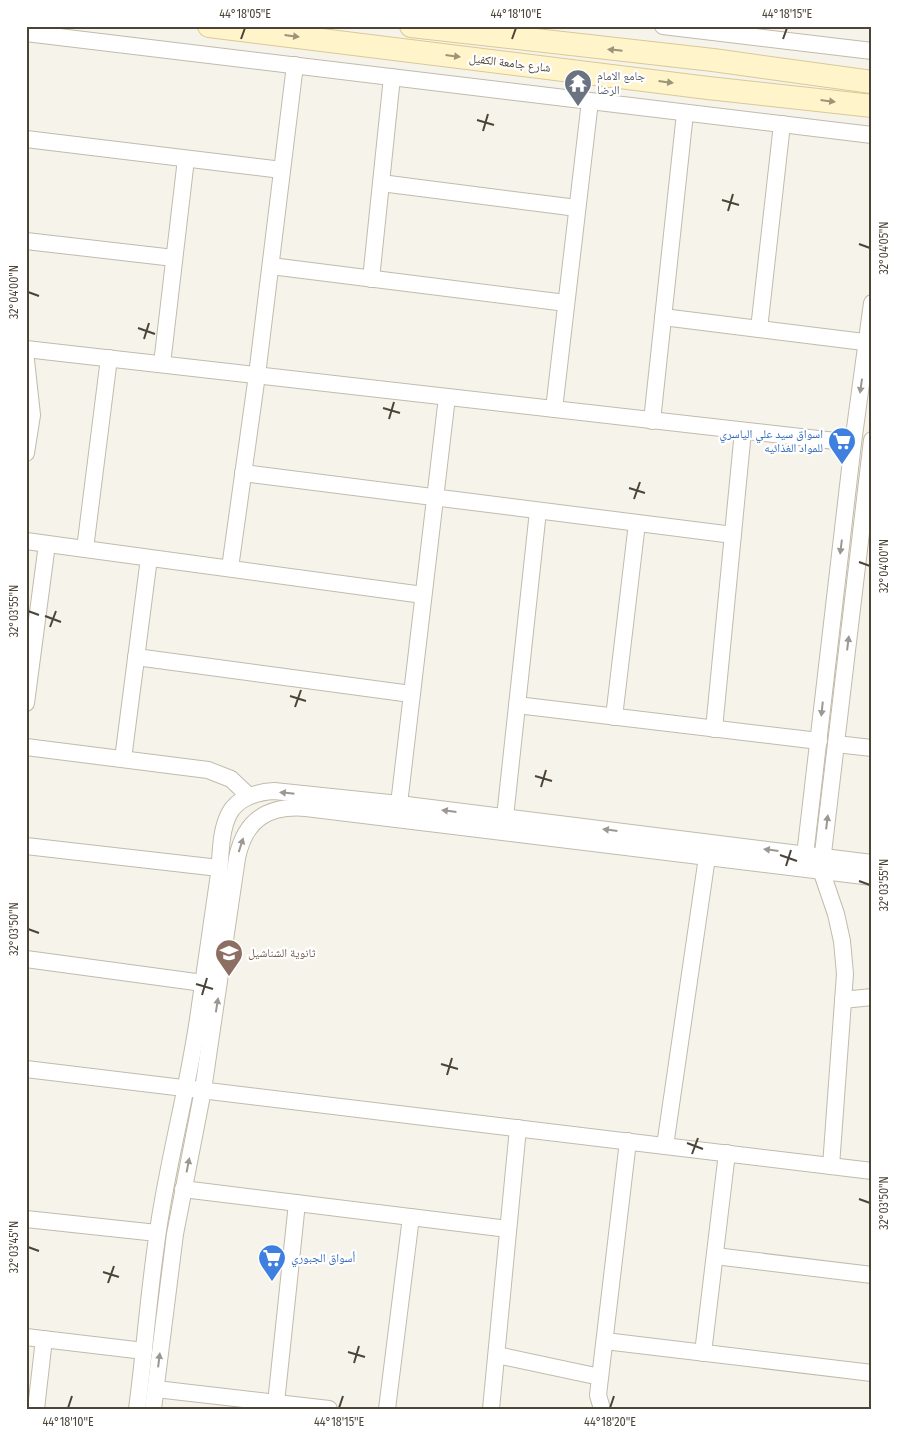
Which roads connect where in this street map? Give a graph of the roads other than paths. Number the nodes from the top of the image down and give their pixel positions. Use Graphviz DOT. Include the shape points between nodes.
graph roads {
  1 [pos="209,26"];
  2 [pos="411,26"];
  3 [pos="663,26"];
  4 [pos="26,33"];
  5 [pos="872,51"];
  6 [pos="713,60"];
  7 [pos="295,66"];
  8 [pos="776,69"];
  9 [pos="392,77"];
  10 [pos="872,82"];
  11 [pos="708,88"];
  12 [pos="770,94"];
  13 [pos="590,101"];
  14 [pos="872,106"];
  15 [pos="685,112"];
  16 [pos="782,124"];
  17 [pos="872,135"];
  18 [pos="26,139"];
  19 [pos="186,159"];
  20 [pos="282,170"];
  21 [pos="381,183"];
  22 [pos="577,208"];
  23 [pos="26,241"];
  24 [pos="174,258"];
  25 [pos="271,266"];
  26 [pos="371,278"];
  27 [pos="566,303"];
  28 [pos="872,303"];
  29 [pos="663,318"];
  30 [pos="760,329"];
  31 [pos="869,343"];
  32 [pos="26,349"];
  33 [pos="109,358"];
  34 [pos="26,360"];
  35 [pos="162,364"];
  36 [pos="257,375"];
  37 [pos="447,397"];
  38 [pos="554,409"];
  39 [pos="652,420"];
  40 [pos="743,431"];
  41 [pos="872,440"];
  42 [pos="853,443"];
  43 [pos="871,446"];
  44 [pos="26,453"];
  45 [pos="243,473"];
  46 [pos="435,498"];
  47 [pos="538,511"];
  48 [pos="637,523"];
  49 [pos="733,535"];
  50 [pos="26,541"];
  51 [pos="46,544"];
  52 [pos="85,549"];
  53 [pos="149,558"];
  54 [pos="230,568"];
  55 [pos="423,595"];
  56 [pos="30,642"];
  57 [pos="136,657"];
  58 [pos="412,694"];
  59 [pos="26,703"];
  60 [pos="517,705"];
  61 [pos="614,716"];
  62 [pos="714,729"];
  63 [pos="819,741"];
  64 [pos="836,744"];
  65 [pos="26,747"];
  66 [pos="872,748"];
  67 [pos="123,759"];
  68 [pos="249,796"];
  69 [pos="398,804"];
  70 [pos="504,818"];
  71 [pos="26,846"];
  72 [pos="707,857"];
  73 [pos="804,862"];
  74 [pos="872,863"];
  75 [pos="822,864"];
  76 [pos="219,868"];
  77 [pos="872,876"];
  78 [pos="26,959"];
  79 [pos="204,983"];
  80 [pos="872,996"];
  81 [pos="843,1000"];
  82 [pos="26,1068"];
  83 [pos="187,1088"];
  84 [pos="203,1090"];
  85 [pos="518,1128"];
  86 [pos="628,1141"];
  87 [pos="665,1146"];
  88 [pos="727,1153"];
  89 [pos="831,1166"];
  90 [pos="872,1171"];
  91 [pos="184,1189"];
  92 [pos="297,1202"];
  93 [pos="411,1216"];
  94 [pos="26,1219"];
  95 [pos="508,1229"];
  96 [pos="157,1233"];
  97 [pos="715,1256"];
  98 [pos="872,1276"];
  99 [pos="26,1337"];
  100 [pos="44,1339"];
  101 [pos="604,1341"];
  102 [pos="144,1351"];
  103 [pos="704,1353"];
  104 [pos="496,1355"];
  105 [pos="872,1373"];
  106 [pos="600,1377"];
  107 [pos="156,1389"];
  108 [pos="276,1403"];
  109 [pos="36,1409"];
  110 [pos="137,1409"];
  111 [pos="153,1409"];
  112 [pos="329,1409"];
  113 [pos="387,1409"];
  114 [pos="491,1409"];
  115 [pos="602,1409"];
  1 -- 11 [label="main road, شارع جامعة الكفيل, one-way"];
  6 -- 2 [label="main road, شارع جامعة الكفيل, one-way"];
  3 -- 5 [label="street"];
  4 -- 7 [label="street"];
  6 -- 8 [label="main road, شارع جامعة الكفيل"];
  6 -- 11 [label="main road" via="720,65 722,80"];
  7 -- 9 [label="street"];
  7 -- 20 [label="street"];
  8 -- 10 [label="main road, شارع جامعة الكفيل"];
  8 -- 12 [label="main road" via="764,79"];
  9 -- 13 [label="street"];
  9 -- 21 [label="street"];
  11 -- 12 [label="main road, شارع جامعة الكفيل"];
  12 -- 14 [label="main road, شارع جامعة الكفيل, one-way"];
  13 -- 15 [label="street"];
  13 -- 22 [label="street"];
  15 -- 16 [label="street"];
  15 -- 29 [label="street"];
  16 -- 17 [label="street"];
  16 -- 30 [label="street"];
  18 -- 19 [label="street"];
  19 -- 20 [label="street"];
  19 -- 24 [label="street"];
  20 -- 25 [label="street"];
  21 -- 22 [label="street"];
  21 -- 26 [label="street"];
  22 -- 27 [label="street"];
  23 -- 24 [label="street"];
  24 -- 35 [label="street"];
  25 -- 26 [label="street"];
  25 -- 36 [label="street"];
  26 -- 27 [label="street"];
  27 -- 38 [label="street"];
  28 -- 31 [label="street"];
  29 -- 30 [label="street"];
  29 -- 39 [label="street"];
  30 -- 31 [label="street"];
  31 -- 42 [label="street, one-way"];
  32 -- 33 [label="street"];
  33 -- 35 [label="street"];
  33 -- 52 [label="street"];
  34 -- 44 [label="street" via="32,415"];
  35 -- 36 [label="street"];
  36 -- 37 [label="street"];
  36 -- 45 [label="street"];
  37 -- 38 [label="street"];
  37 -- 46 [label="street"];
  38 -- 39 [label="street"];
  39 -- 40 [label="street"];
  40 -- 42 [label="street"];
  40 -- 49 [label="street"];
  41 -- 43 [label="street"];
  42 -- 63 [label="street, one-way"];
  64 -- 43 [label="street, one-way"];
  45 -- 46 [label="street"];
  45 -- 54 [label="street"];
  46 -- 47 [label="street"];
  46 -- 55 [label="street"];
  47 -- 48 [label="street"];
  47 -- 60 [label="street"];
  48 -- 49 [label="street"];
  48 -- 61 [label="street"];
  49 -- 62 [label="street"];
  50 -- 51 [label="street"];
  51 -- 52 [label="street"];
  51 -- 56 [label="street"];
  52 -- 53 [label="street"];
  53 -- 54 [label="street"];
  53 -- 57 [label="street"];
  54 -- 55 [label="street"];
  55 -- 58 [label="street"];
  56 -- 59 [label="street"];
  57 -- 58 [label="street"];
  57 -- 67 [label="street"];
  58 -- 69 [label="street"];
  60 -- 61 [label="street"];
  60 -- 70 [label="street"];
  61 -- 62 [label="street"];
  62 -- 63 [label="street"];
  63 -- 73 [label="street"];
  64 -- 66 [label="street"];
  75 -- 64 [label="street, one-way"];
  65 -- 67 [label="street"];
  67 -- 68 [label="street" via="220,774"];
  69 -- 68 [label="street, one-way" via="274,791"];
  68 -- 76 [label="street" via="230,812 222,836"];
  70 -- 69 [label="street, one-way"];
  73 -- 70 [label="street, one-way"];
  71 -- 76 [label="street"];
  72 -- 73 [label="street"];
  84 -- 72 [label="street, one-way" via="240,844 254,821 266,814 278,809 306,808"];
  72 -- 87 [label="street"];
  73 -- 75 [label="street"];
  74 -- 75 [label="street"];
  75 -- 77 [label="street"];
  75 -- 81 [label="street" via="842,941"];
  76 -- 79 [label="street"];
  78 -- 79 [label="street"];
  79 -- 83 [label="street"];
  80 -- 81 [label="street"];
  81 -- 89 [label="street"];
  82 -- 83 [label="street"];
  83 -- 84 [label="street"];
  83 -- 96 [label="street"];
  84 -- 85 [label="street"];
  91 -- 84 [label="street, one-way"];
  85 -- 86 [label="street"];
  85 -- 95 [label="street"];
  86 -- 87 [label="street"];
  86 -- 101 [label="street"];
  87 -- 88 [label="street"];
  88 -- 89 [label="street"];
  88 -- 97 [label="street"];
  89 -- 90 [label="street"];
  91 -- 92 [label="street"];
  107 -- 91 [label="street, one-way" via="167,1291"];
  92 -- 93 [label="street"];
  92 -- 108 [label="street"];
  93 -- 95 [label="street"];
  93 -- 113 [label="street"];
  94 -- 96 [label="street"];
  95 -- 104 [label="street"];
  96 -- 102 [label="street"];
  97 -- 98 [label="street"];
  97 -- 103 [label="street"];
  99 -- 100 [label="street"];
  100 -- 102 [label="street"];
  100 -- 109 [label="street"];
  101 -- 103 [label="street"];
  101 -- 106 [label="street"];
  102 -- 110 [label="street"];
  103 -- 105 [label="street"];
  104 -- 106 [label="street"];
  104 -- 114 [label="street"];
  106 -- 115 [label="street" via="598,1395"];
  107 -- 108 [label="street"];
  107 -- 111 [label="street"];
  108 -- 112 [label="street"];
}
